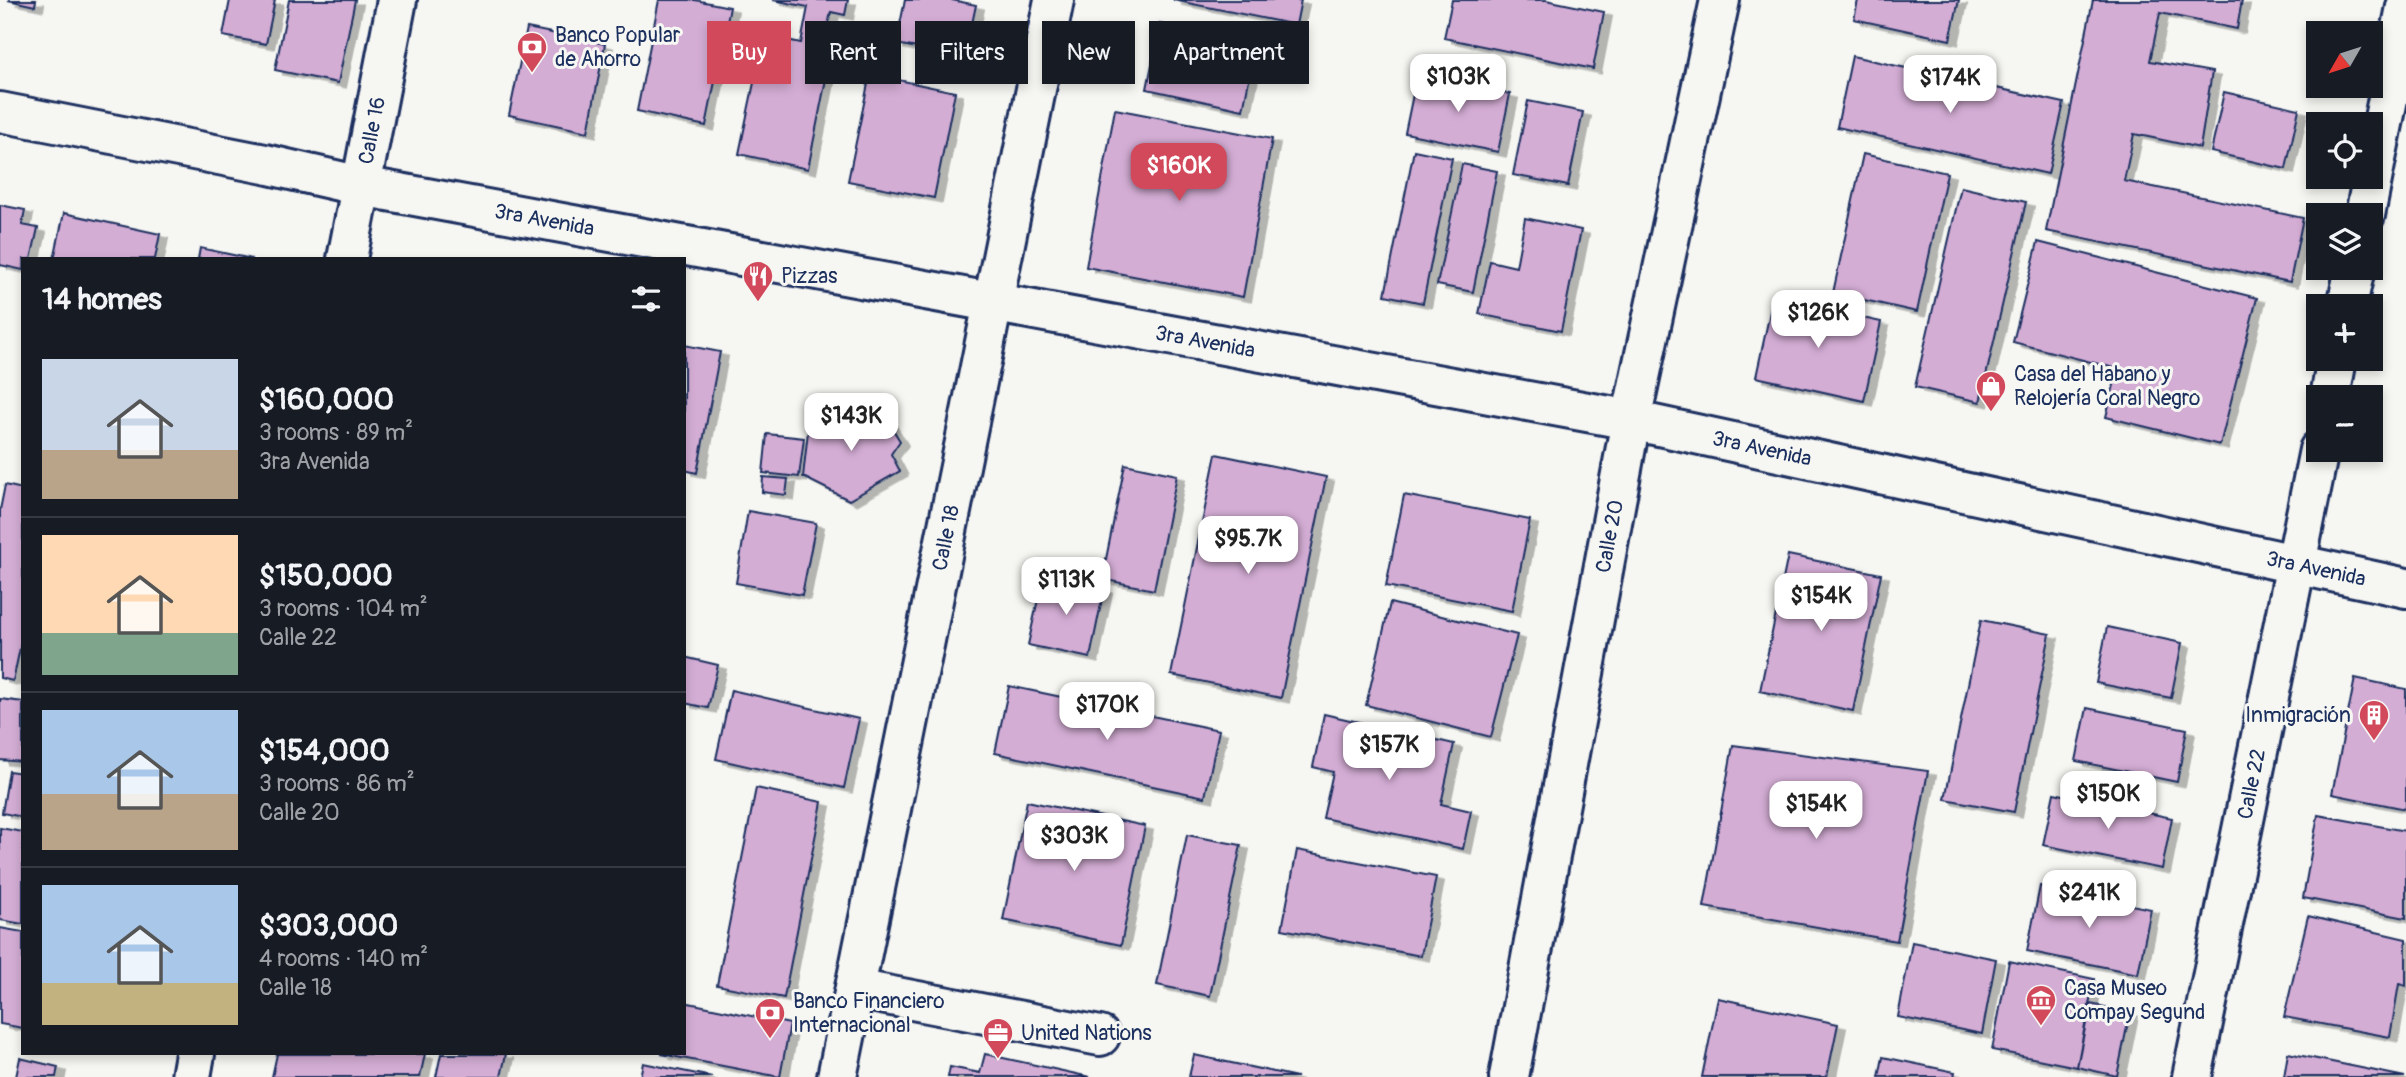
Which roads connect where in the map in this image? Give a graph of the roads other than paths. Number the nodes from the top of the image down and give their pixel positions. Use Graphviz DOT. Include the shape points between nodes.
graph roads {
  1 [pos="397,0"];
  2 [pos="1054,0"];
  3 [pos="1720,0"];
  4 [pos="2406,7"];
  5 [pos="0,112"];
  6 [pos="360,186"];
  7 [pos="2367,203"];
  8 [pos="347,257"];
  9 [pos="992,303"];
  10 [pos="1631,419"];
  11 [pos="2317,462"];
  12 [pos="2297,565"];
  13 [pos="2406,588"];
  14 [pos="855,989"];
  15 [pos="1100,1036"];
  16 [pos="195,1055"];
  17 [pos="191,1077"];
  18 [pos="837,1077"];
  19 [pos="1509,1077"];
  20 [pos="2192,1077"];
  1 -- 6 [label="street, Calle 16"];
  2 -- 9 [label="street, Calle 18"];
  3 -- 10 [label="street, Calle 20"];
  4 -- 7 [label="street"];
  5 -- 6 [label="street, 3ra Avenida"];
  6 -- 8 [label="street, Calle 16"];
  6 -- 9 [label="street, 3ra Avenida"];
  9 -- 10 [label="street, 3ra Avenida"];
  9 -- 14 [label="street, Calle 18"];
  10 -- 12 [label="street, 3ra Avenida"];
  10 -- 19 [label="street, Calle 20"];
  11 -- 12 [label="street, Calle 22"];
  12 -- 13 [label="street, 3ra Avenida"];
  12 -- 20 [label="street, Calle 22"];
  14 -- 15 [label="street"];
  14 -- 18 [label="street, Calle 18"];
  16 -- 17 [label="street"];
}
